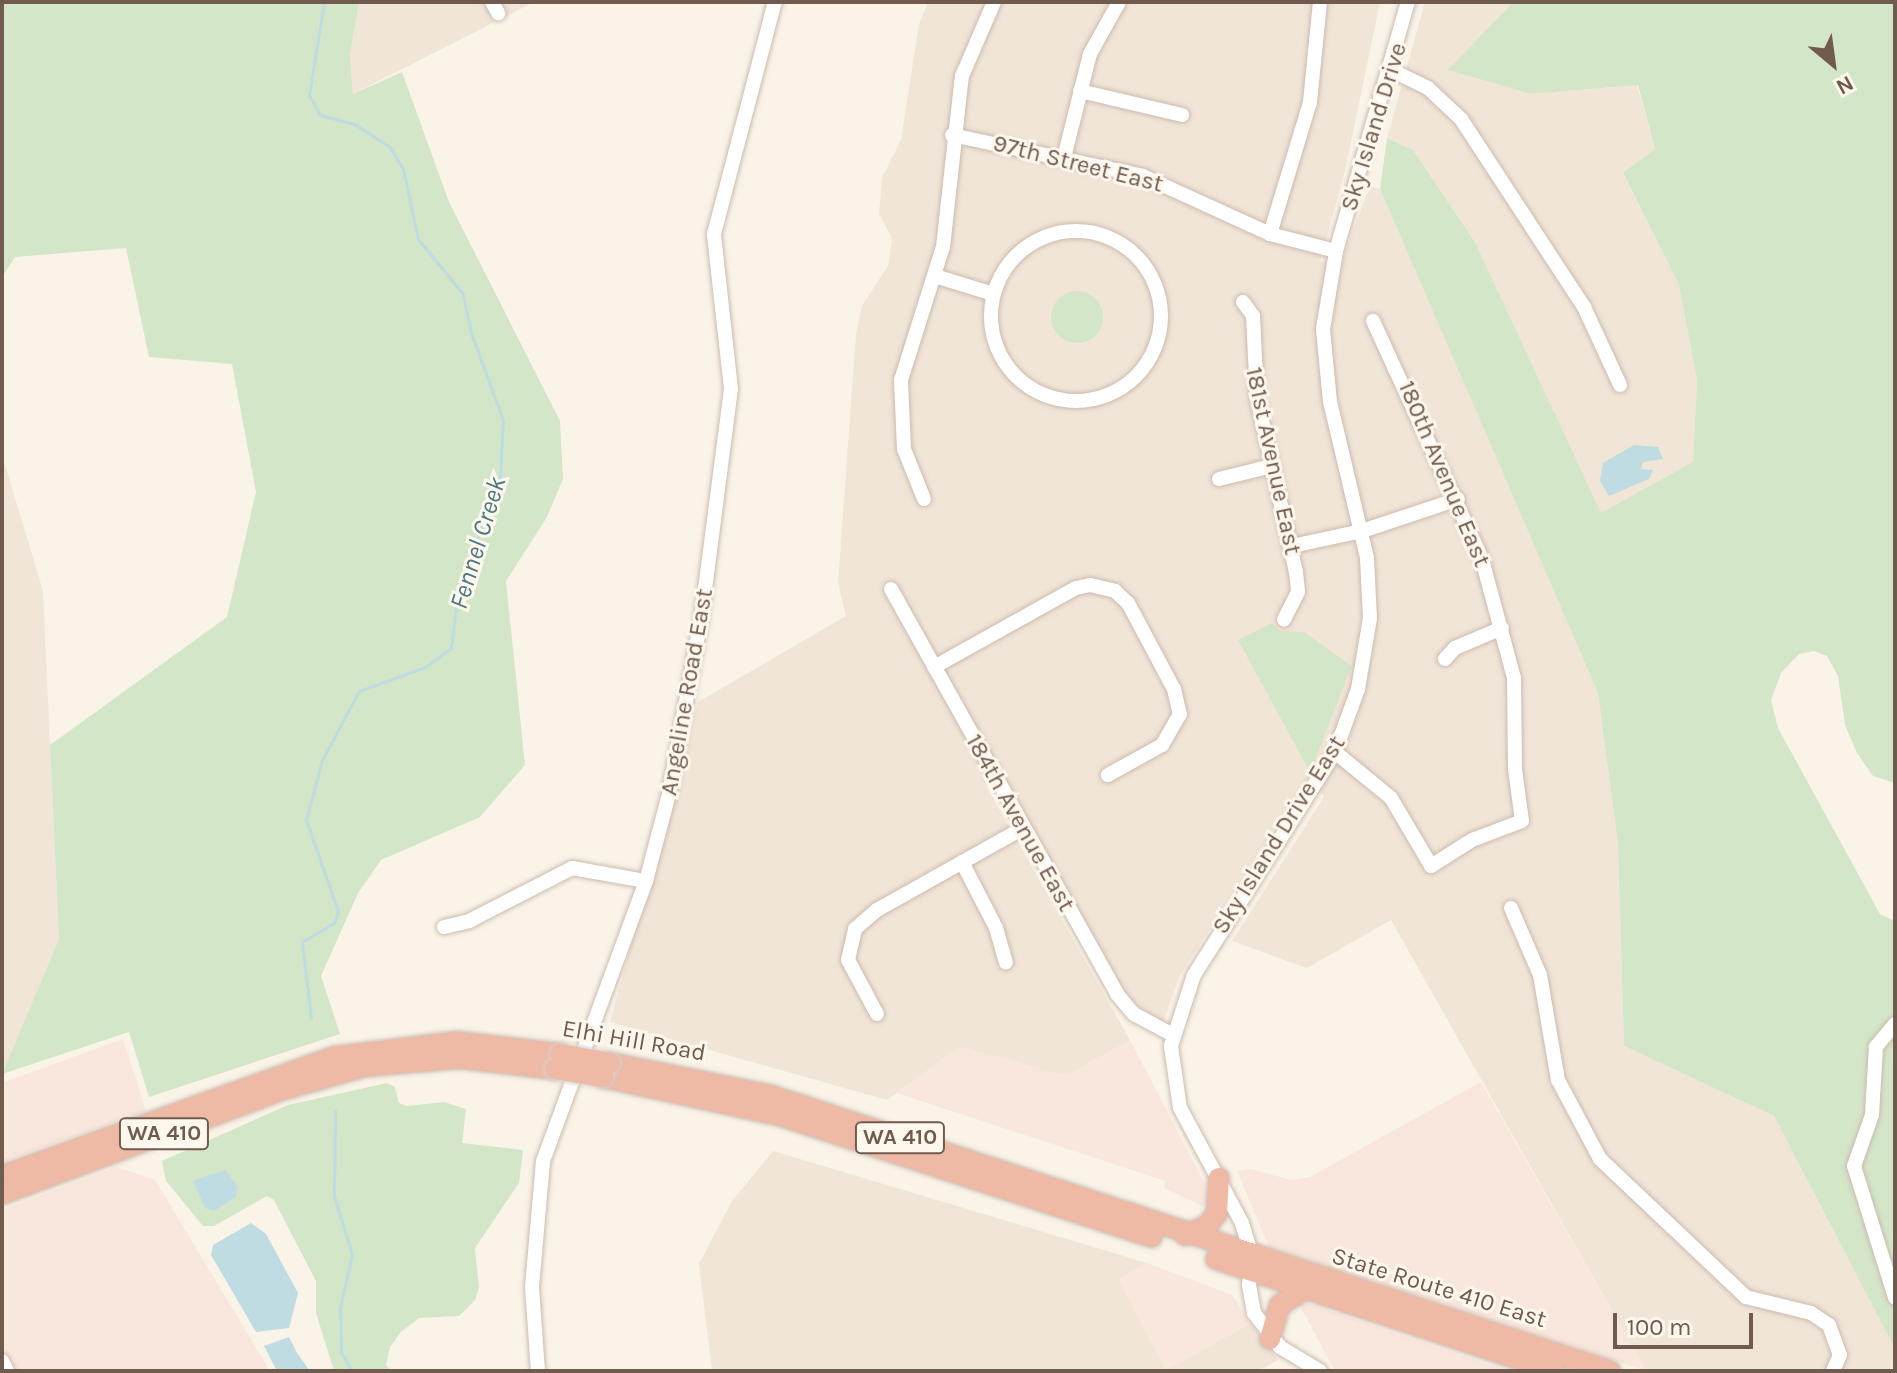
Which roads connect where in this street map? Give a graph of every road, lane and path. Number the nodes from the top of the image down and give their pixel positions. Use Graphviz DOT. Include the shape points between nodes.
graph roads {
  1 [pos="775,2"];
  2 [pos="994,2"];
  3 [pos="1119,2"];
  4 [pos="1320,2"];
  5 [pos="1408,2"];
  6 [pos="1391,70"];
  7 [pos="1080,91"];
  8 [pos="1182,115"];
  9 [pos="952,135"];
  10 [pos="1064,158"];
  11 [pos="1270,234"];
  12 [pos="1336,251"];
  13 [pos="935,276"];
  14 [pos="993,294"];
  15 [pos="1243,302"];
  16 [pos="1373,321"];
  17 [pos="1620,385"];
  18 [pos="1272,466"];
  19 [pos="1219,479"];
  20 [pos="924,499"];
  21 [pos="1458,499"];
  22 [pos="1362,531"];
  23 [pos="1292,546"];
  24 [pos="891,589"];
  25 [pos="1284,620"];
  26 [pos="1502,628"];
  27 [pos="1445,659"];
  28 [pos="934,667"];
  29 [pos="1335,752"];
  30 [pos="1108,775"];
  31 [pos="1023,828"];
  32 [pos="962,862"];
  33 [pos="646,881"];
  34 [pos="1511,908"];
  35 [pos="444,927"];
  36 [pos="1006,963"];
  37 [pos="877,1014"];
  38 [pos="1895,1024"];
  39 [pos="1173,1035"];
  40 [pos="558,1061"];
  41 [pos="607,1070"];
  42 [pos="2,1176"];
  43 [pos="1219,1178"];
  44 [pos="2,1194"];
  45 [pos="1185,1235"];
  46 [pos="1251,1263"];
  47 [pos="1306,1288"];
  48 [pos="1895,1298"];
  49 [pos="1270,1339"];
  50 [pos="2,1361"];
  51 [pos="7,1371"];
  52 [pos="538,1371"];
  53 [pos="1320,1371"];
  54 [pos="1554,1371"];
  55 [pos="1610,1371"];
  56 [pos="1833,1371"];
  1 -- 33 [label="street, Angeline Road East" via="716,223 731,389 726,449 678,748"];
  2 -- 9 [label="street" via="962,76"];
  3 -- 7 [label="street" via="1090,54"];
  4 -- 11 [label="street" via="1310,102"];
  5 -- 6 [label="street, Sky Island Drive"];
  6 -- 12 [label="street, Sky Island Drive"];
  6 -- 17 [label="street" via="1428,88 1461,119 1584,307"];
  7 -- 8 [label="street"];
  7 -- 10 [label="street"];
  9 -- 10 [label="street, 97th Street East"];
  9 -- 13 [label="street" via="946,224"];
  10 -- 11 [label="street, 97th Street East" via="1161,183"];
  11 -- 12 [label="street, 97th Street East"];
  12 -- 22 [label="street, Sky Island Drive East" via="1325,302 1325,377"];
  13 -- 14 [label="street"];
  13 -- 20 [label="street" via="904,363 899,404 904,449"];
  14 -- 14 [label="street" via="991,320 1001,358 1025,385 1050,397 1091,400 1117,391 1145,367 1159,335 1161,307 1150,273 1132,251 1103,235 1069,231 1033,242 1009,263"];
  15 -- 18 [label="street, 181st Avenue East" via="1253,316 1253,376"];
  16 -- 21 [label="street, 180th Avenue East"];
  18 -- 19 [label="street"];
  18 -- 23 [label="street, 181st Avenue East"];
  21 -- 22 [label="street"];
  21 -- 26 [label="street, 180th Avenue East"];
  22 -- 23 [label="street"];
  22 -- 29 [label="street, Sky Island Drive East" via="1369,595 1366,654 1350,718"];
  23 -- 25 [label="street, 181st Avenue East" via="1298,592"];
  24 -- 28 [label="street, 184th Avenue East"];
  26 -- 27 [label="street" via="1455,648"];
  26 -- 29 [label="street, 180th Avenue East" via="1514,678 1515,769 1522,821 1472,840 1431,866 1391,798"];
  28 -- 30 [label="street" via="1076,588 1115,591 1128,603 1174,689 1180,714 1162,745"];
  28 -- 31 [label="street, 184th Avenue East"];
  29 -- 39 [label="street, Sky Island Drive East" via="1204,957 1185,992"];
  31 -- 32 [label="street"];
  31 -- 39 [label="street, 184th Avenue East" via="1124,1005"];
  32 -- 36 [label="street" via="996,928"];
  32 -- 37 [label="street" via="877,910 855,929 848,960"];
  33 -- 35 [label="street" via="572,868 469,921"];
  33 -- 52 [label="street, Angeline Road East" via="543,1161 532,1287"];
  34 -- 56 [label="street" via="1540,975 1558,1080 1600,1159 1746,1297 1811,1313 1829,1325 1840,1355"];
  38 -- 48 [label="street" via="1876,1047 1872,1115 1854,1166"];
  39 -- 43 [label="street, Sky Island Drive East" via="1171,1060 1180,1108"];
  40 -- 41 [label="highway, Elhi Hill Road / WA 410, bridge"];
  40 -- 42 [label="highway, Elhi Hill Road / WA 410" via="457,1042 335,1057"];
  40 -- 44 [label="highway, Elhi Hill Road / WA 410" via="460,1058 365,1066 285,1089"];
  41 -- 45 [label="highway, Elhi Hill Road / WA 410" via="772,1096"];
  41 -- 46 [label="highway, Elhi Hill Road / WA 410" via="779,1115"];
  43 -- 45 [label="highway" via="1217,1213 1207,1226"];
  43 -- 46 [label="street, Sky Island Drive East"];
  45 -- 46 [label="highway, Elhi Hill Road / WA 410"];
  46 -- 47 [label="highway, State Route 410 East / WA 410"];
  46 -- 49 [label="street, Sky Island Drive East" via="1253,1310"];
  46 -- 55 [label="highway, State Route 410 East / WA 410"];
  47 -- 49 [label="highway" via="1280,1305"];
  47 -- 54 [label="highway, State Route 410 East / WA 410"];
  49 -- 53 [label="street"];
  50 -- 51 [label="street"];
}
